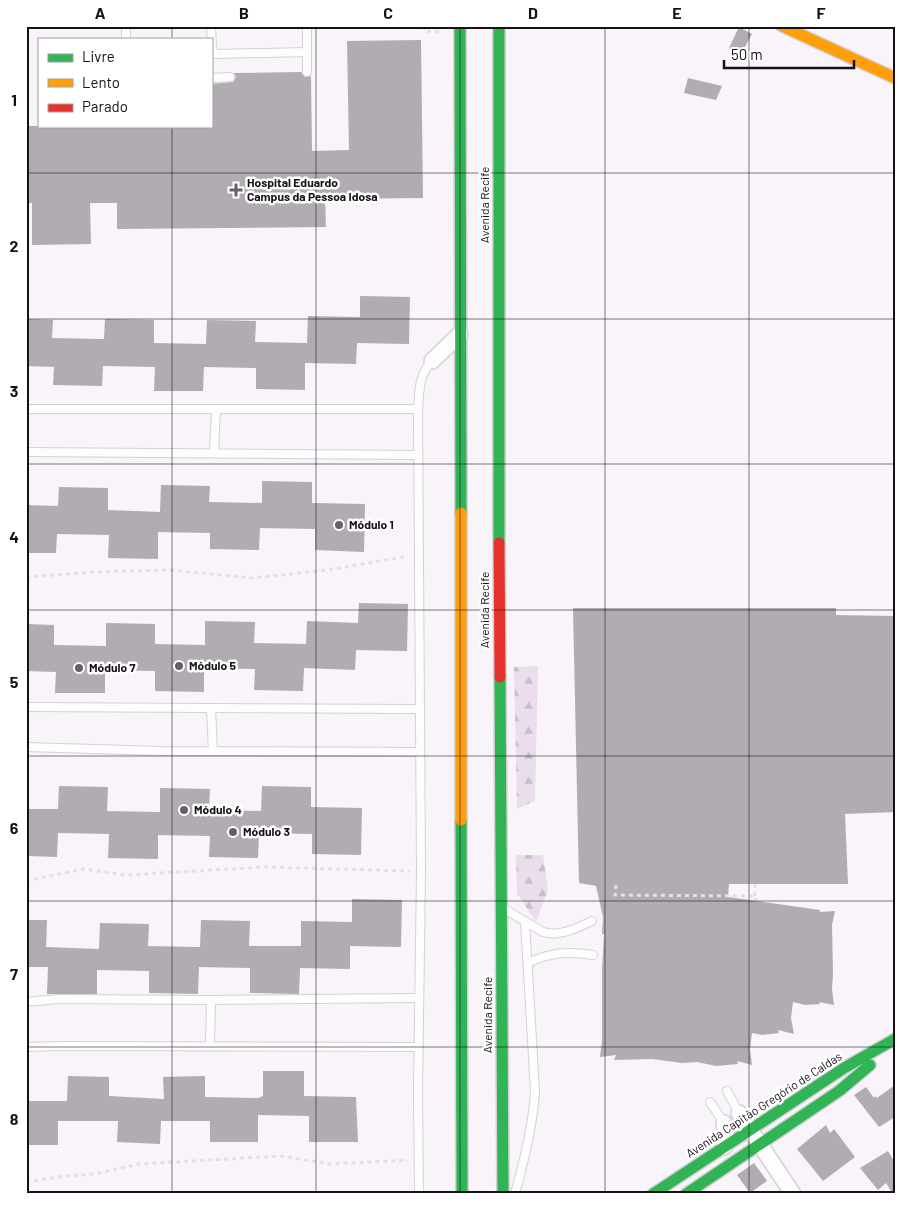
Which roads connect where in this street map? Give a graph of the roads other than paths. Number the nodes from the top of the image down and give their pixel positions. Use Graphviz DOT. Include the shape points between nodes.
graph roads {
  1 [pos="308,26"];
  2 [pos="460,26"];
  3 [pos="499,26"];
  4 [pos="782,26"];
  5 [pos="212,49"];
  6 [pos="308,52"];
  7 [pos="308,72"];
  8 [pos="230,77"];
  9 [pos="212,78"];
  10 [pos="895,78"];
  11 [pos="460,334"];
  12 [pos="432,361"];
  13 [pos="26,409"];
  14 [pos="216,409"];
  15 [pos="418,409"];
  16 [pos="26,452"];
  17 [pos="214,453"];
  18 [pos="417,455"];
  19 [pos="26,707"];
  20 [pos="212,708"];
  21 [pos="418,709"];
  22 [pos="26,747"];
  23 [pos="213,751"];
  24 [pos="419,752"];
  25 [pos="502,907"];
  26 [pos="592,921"];
  27 [pos="526,922"];
  28 [pos="593,956"];
  29 [pos="528,963"];
  30 [pos="419,998"];
  31 [pos="211,1000"];
  32 [pos="26,1002"];
  33 [pos="461,1011"];
  34 [pos="893,1040"];
  35 [pos="210,1046"];
  36 [pos="26,1047"];
  37 [pos="419,1047"];
  38 [pos="473,1055"];
  39 [pos="727,1091"];
  40 [pos="710,1102"];
  41 [pos="738,1113"];
  42 [pos="724,1123"];
  43 [pos="749,1130"];
  44 [pos="759,1144"];
  45 [pos="724,1146"];
  46 [pos="419,1194"];
  47 [pos="462,1194"];
  48 [pos="503,1194"];
  49 [pos="515,1194"];
  50 [pos="653,1194"];
  51 [pos="686,1194"];
  52 [pos="792,1194"];
  1 -- 6 [label="lane"];
  2 -- 11 [label="main road, Avenida Recife"];
  3 -- 25 [label="main road, Avenida Recife"];
  4 -- 10 [label="main road"];
  5 -- 6 [label="lane" via="216,54"];
  6 -- 7 [label="lane"];
  8 -- 9 [label="lane"];
  11 -- 12 [label="street"];
  11 -- 33 [label="main road, Avenida Recife"];
  12 -- 15 [label="lane" via="420,382"];
  13 -- 14 [label="lane"];
  14 -- 15 [label="lane"];
  14 -- 17 [label="lane"];
  15 -- 18 [label="lane"];
  16 -- 17 [label="lane"];
  17 -- 18 [label="lane"];
  18 -- 21 [label="lane"];
  19 -- 20 [label="lane"];
  20 -- 21 [label="lane"];
  20 -- 23 [label="lane"];
  21 -- 24 [label="lane"];
  22 -- 23 [label="lane"];
  23 -- 24 [label="lane"];
  24 -- 30 [label="lane"];
  25 -- 27 [label="lane"];
  25 -- 48 [label="main road, Avenida Recife"];
  26 -- 27 [label="lane" via="549,934"];
  27 -- 29 [label="lane"];
  28 -- 29 [label="lane" via="562,952"];
  29 -- 49 [label="lane" via="535,1091 528,1143"];
  30 -- 31 [label="lane"];
  30 -- 37 [label="lane"];
  31 -- 32 [label="lane" via="58,999"];
  31 -- 35 [label="lane"];
  33 -- 38 [label="main road"];
  33 -- 47 [label="main road, Avenida Recife"];
  34 -- 43 [label="main road, Avenida Capitão Gregório de Caldas"];
  34 -- 44 [label="main road, Avenida Capitão Gregório de Caldas" via="859,1075"];
  35 -- 36 [label="lane"];
  35 -- 37 [label="lane"];
  37 -- 46 [label="lane"];
  39 -- 41 [label="lane"];
  40 -- 42 [label="lane"];
  41 -- 43 [label="street"];
  42 -- 45 [label="street"];
  43 -- 44 [label="street"];
  43 -- 45 [label="main road, Avenida Capitão Gregório de Caldas"];
  44 -- 51 [label="main road, Avenida Capitão Gregório de Caldas"];
  44 -- 52 [label="street"];
  45 -- 50 [label="main road, Avenida Capitão Gregório de Caldas"];
}
